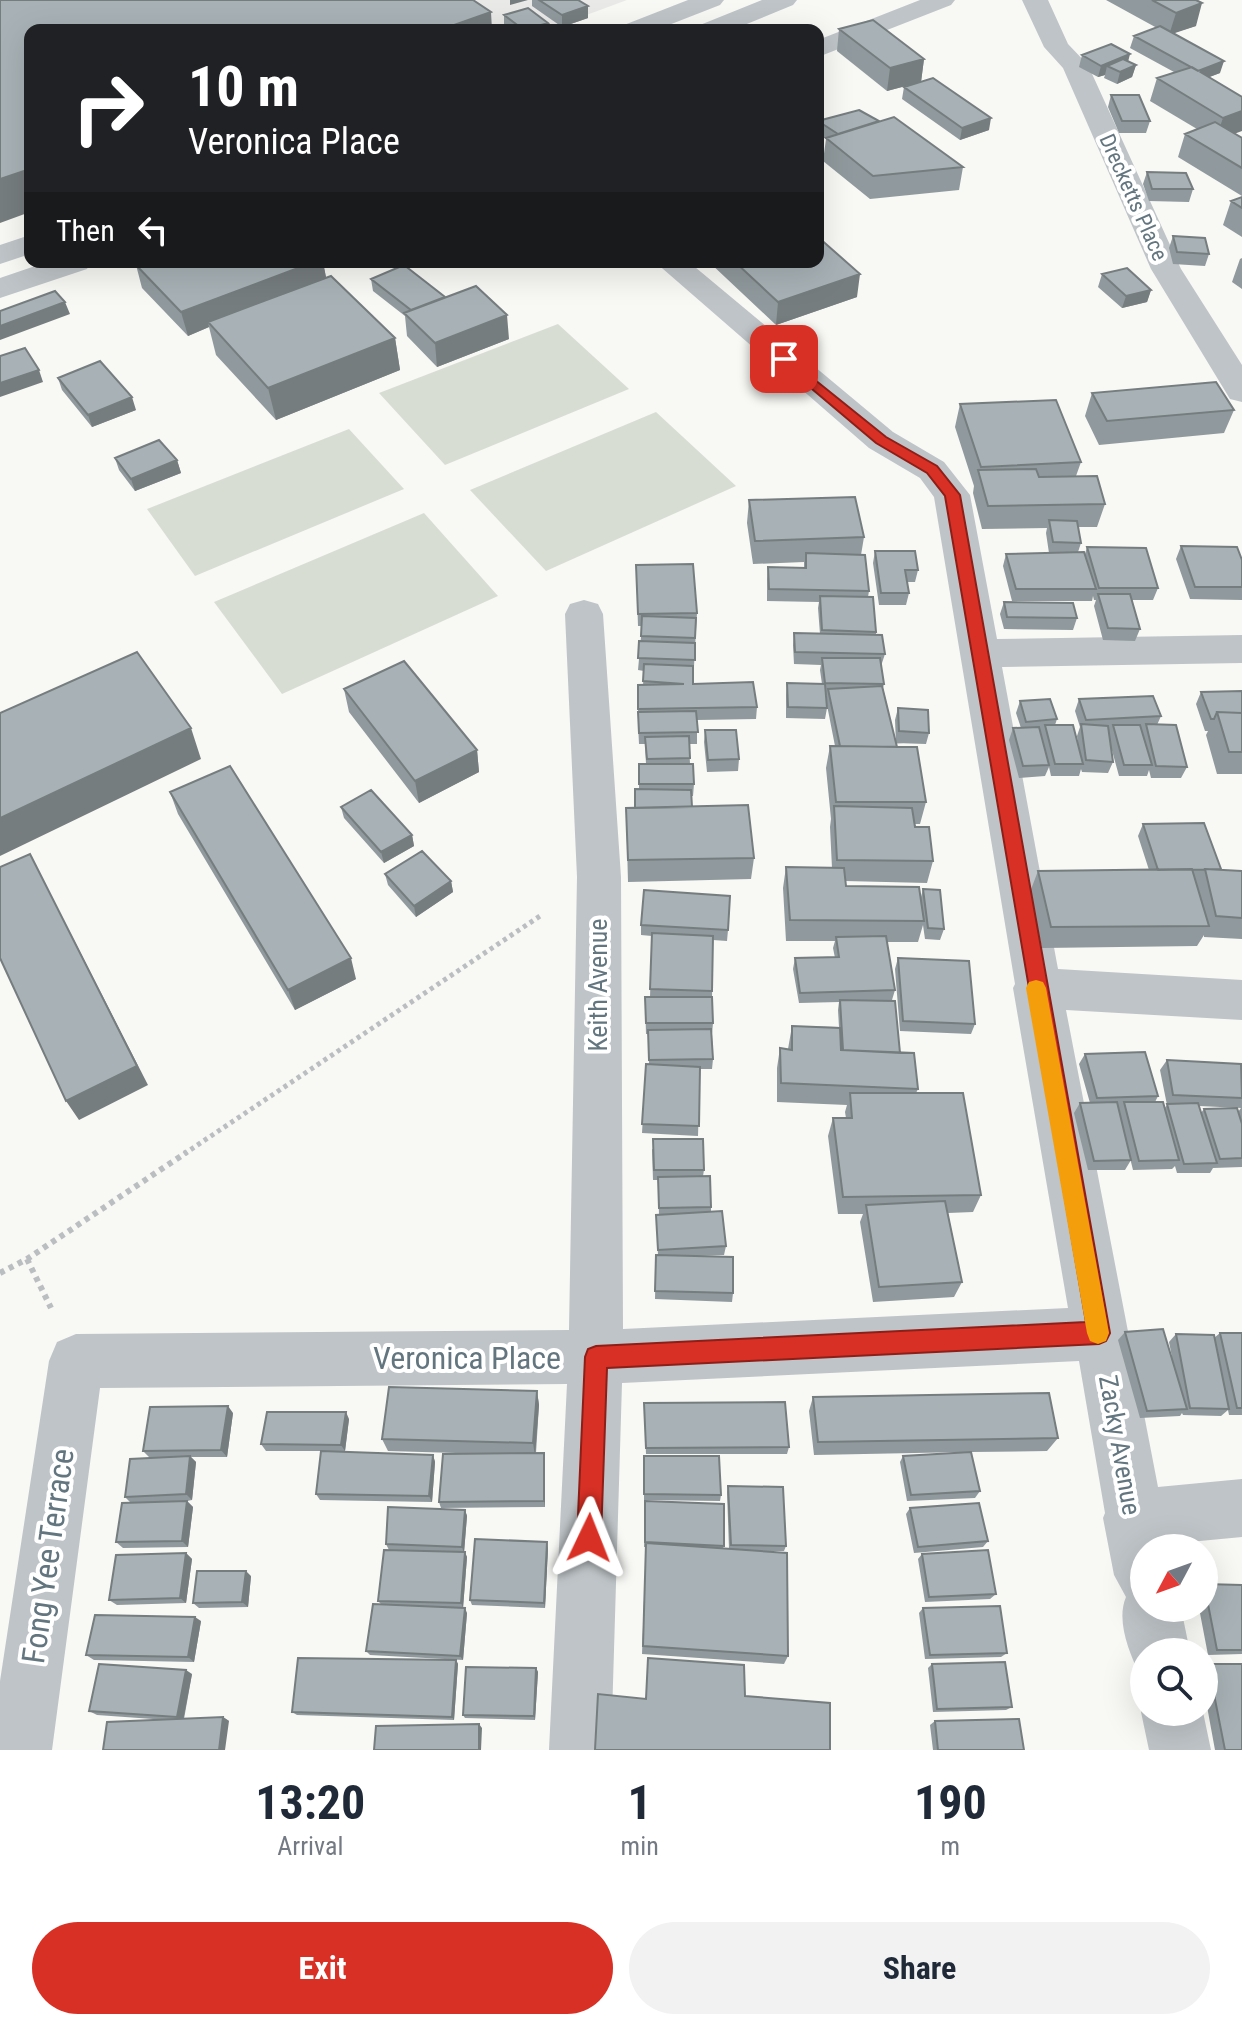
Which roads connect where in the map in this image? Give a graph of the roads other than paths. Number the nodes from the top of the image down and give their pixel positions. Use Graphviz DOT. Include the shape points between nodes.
graph roads {
  1 [pos="711,0"];
  2 [pos="784,0"];
  3 [pos="942,0"];
  4 [pos="1035,0"];
  5 [pos="649,24"];
  6 [pos="724,24"];
  7 [pos="824,47"];
  8 [pos="24,246"];
  9 [pos="0,255"];
  10 [pos="59,268"];
  11 [pos="677,268"];
  12 [pos="0,289"];
  13 [pos="1242,392"];
  14 [pos="584,614"];
  15 [pos="1242,649"];
  16 [pos="982,653"];
  17 [pos="1036,988"];
  18 [pos="1242,1000"];
  19 [pos="1099,1333"];
  20 [pos="596,1357"];
  21 [pos="76,1361"];
  22 [pos="1242,1508"];
  23 [pos="1132,1518"];
  24 [pos="1135,1534"];
  25 [pos="1175,1726"];
  26 [pos="21,1750"];
  27 [pos="580,1750"];
  28 [pos="1180,1750"];
  1 -- 5 [label="street"];
  2 -- 6 [label="street"];
  3 -- 7 [label="street"];
  4 -- 13 [label="street, Drecketts Place" via="1057,47 1075,65 1166,269"];
  8 -- 9 [label="street"];
  10 -- 12 [label="street"];
  11 -- 16 [label="street, Zacky Avenue" via="881,440 932,470 952,495"];
  14 -- 20 [label="street, Keith Avenue" via="599,877"];
  15 -- 16 [label="street"];
  16 -- 17 [label="street, Zacky Avenue"];
  17 -- 18 [label="street"];
  17 -- 19 [label="street, Zacky Avenue"];
  19 -- 20 [label="street, Veronica Place"];
  19 -- 23 [label="street, Zacky Avenue" via="1113,1387"];
  20 -- 21 [label="street, Veronica Place"];
  20 -- 27 [label="street, Keith Avenue"];
  21 -- 26 [label="street, Fong Yee Terrace"];
  22 -- 23 [label="street"];
  23 -- 24 [label="street, Zacky Avenue"];
  25 -- 28 [label="street"];
}
